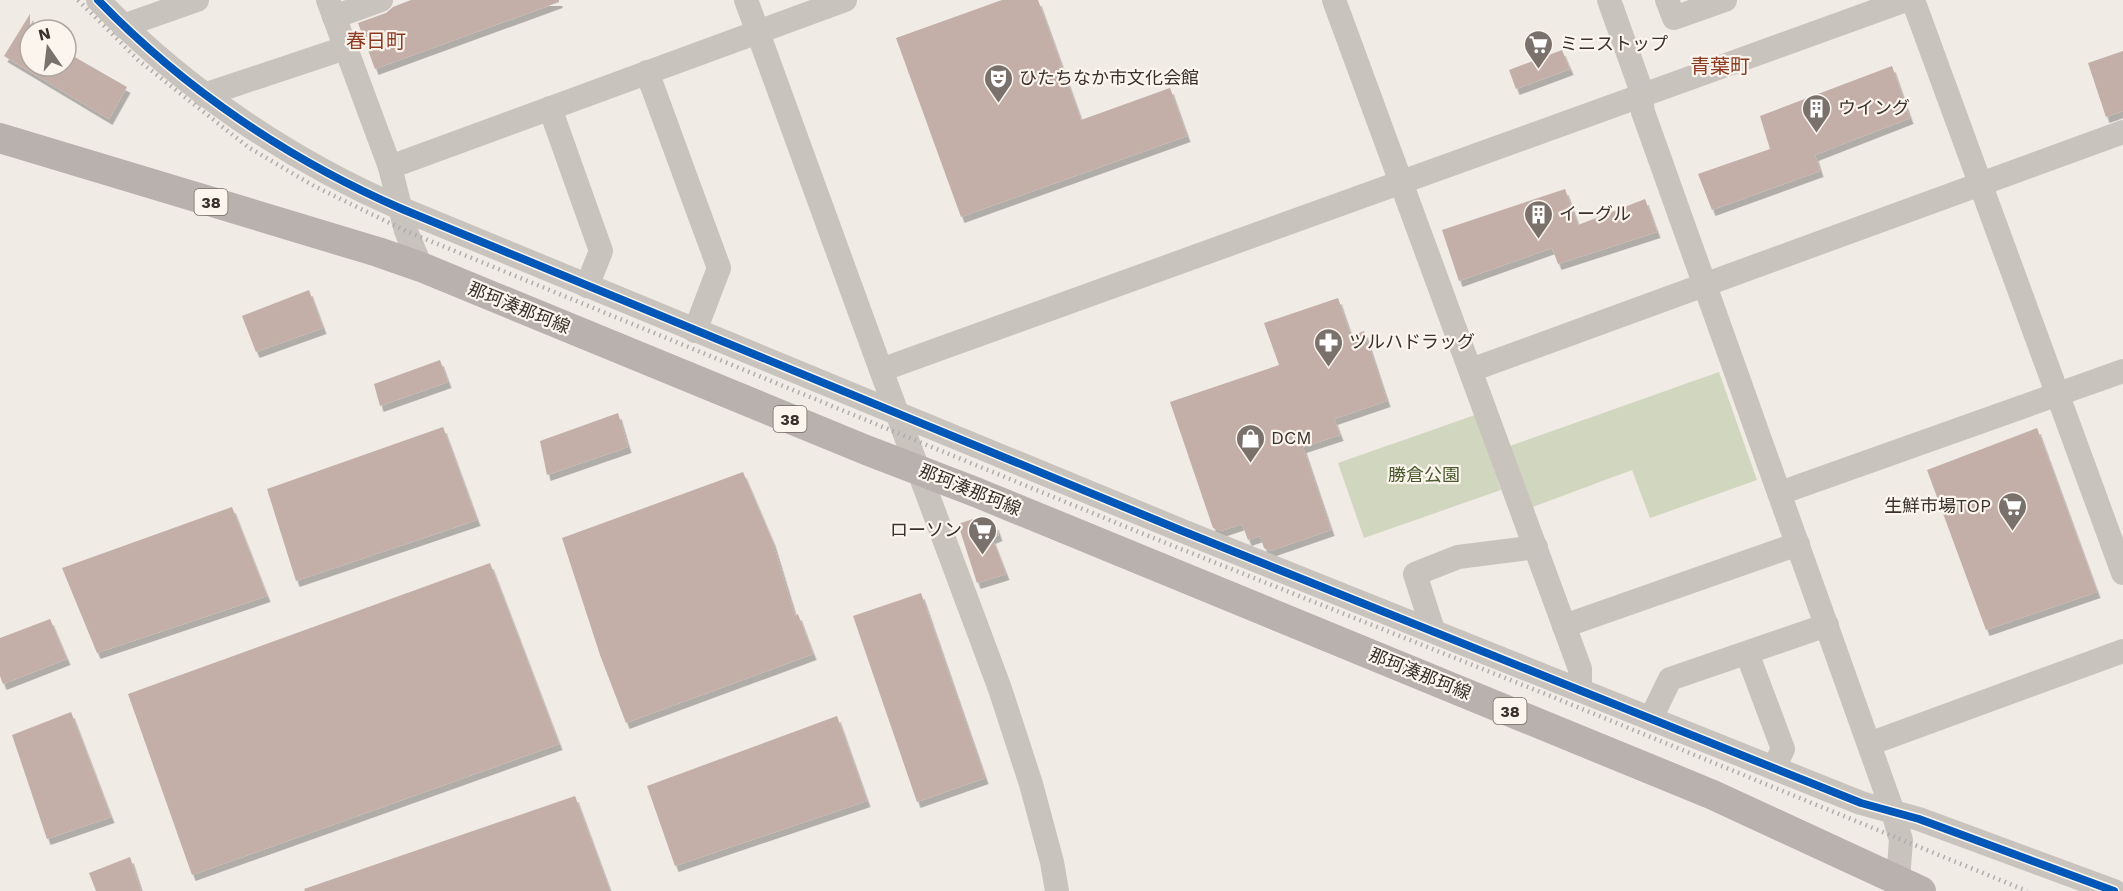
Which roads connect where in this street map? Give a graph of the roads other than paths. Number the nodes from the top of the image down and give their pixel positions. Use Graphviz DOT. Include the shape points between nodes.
graph roads {
  1 [pos="98,0"];
  2 [pos="381,0"];
  3 [pos="746,0"];
  4 [pos="1334,0"];
  5 [pos="1667,0"];
  6 [pos="1725,0"];
  7 [pos="1906,0"];
  8 [pos="1913,0"];
  9 [pos="191,1"];
  10 [pos="830,2"];
  11 [pos="1616,2"];
  12 [pos="331,9"];
  13 [pos="123,26"];
  14 [pos="758,31"];
  15 [pos="345,48"];
  16 [pos="647,72"];
  17 [pos="1642,94"];
  18 [pos="204,95"];
  19 [pos="550,108"];
  20 [pos="2123,132"];
  21 [pos="0,138"];
  22 [pos="390,167"];
  23 [pos="1400,182"];
  24 [pos="1982,185"];
  25 [pos="402,209"];
  26 [pos="421,267"];
  27 [pos="1705,284"];
  28 [pos="587,286"];
  29 [pos="695,331"];
  30 [pos="880,370"];
  31 [pos="1471,370"];
  32 [pos="2123,371"];
  33 [pos="2058,395"];
  34 [pos="896,411"];
  35 [pos="918,470"];
  36 [pos="1780,494"];
  37 [pos="1798,544"];
  38 [pos="1536,547"];
  39 [pos="2122,569"];
  40 [pos="1827,625"];
  41 [pos="1564,626"];
  42 [pos="1433,630"];
  43 [pos="2123,651"];
  44 [pos="1747,652"];
  45 [pos="1580,689"];
  46 [pos="1651,718"];
  47 [pos="1869,744"];
  48 [pos="1774,768"];
  49 [pos="1893,812"];
  50 [pos="1910,886"];
  51 [pos="1057,891"];
  52 [pos="2114,891"];
  1 -- 13 [label="street"];
  2 -- 12 [label="street"];
  3 -- 14 [label="street"];
  4 -- 23 [label="street"];
  5 -- 6 [label="street" via="1674,18"];
  7 -- 17 [label="street"];
  8 -- 24 [label="street"];
  9 -- 13 [label="street"];
  10 -- 14 [label="street"];
  11 -- 17 [label="street"];
  12 -- 15 [label="street"];
  13 -- 18 [label="street"];
  14 -- 16 [label="street"];
  14 -- 30 [label="street"];
  15 -- 18 [label="street"];
  15 -- 22 [label="street"];
  16 -- 19 [label="street"];
  16 -- 29 [label="street" via="719,268"];
  17 -- 23 [label="street"];
  17 -- 27 [label="street" via="1643,112"];
  18 -- 25 [label="street" via="345,182"];
  19 -- 22 [label="street"];
  19 -- 28 [label="street" via="601,251"];
  20 -- 24 [label="street"];
  21 -- 26 [label="main road, 那珂湊那珂線 / 38"];
  22 -- 25 [label="street"];
  23 -- 30 [label="street"];
  23 -- 31 [label="street"];
  24 -- 27 [label="street"];
  24 -- 33 [label="street"];
  25 -- 26 [label="street" via="406,231"];
  25 -- 28 [label="street"];
  26 -- 35 [label="main road, 那珂湊那珂線 / 38"];
  27 -- 31 [label="street"];
  27 -- 36 [label="street"];
  28 -- 29 [label="street"];
  29 -- 34 [label="street"];
  30 -- 34 [label="street"];
  31 -- 38 [label="street"];
  32 -- 33 [label="street"];
  33 -- 36 [label="street"];
  33 -- 39 [label="street"];
  34 -- 35 [label="street"];
  34 -- 42 [label="street"];
  35 -- 50 [label="main road, 那珂湊那珂線 / 38" via="1704,791"];
  35 -- 51 [label="street" via="1000,689 1031,784"];
  36 -- 37 [label="street"];
  37 -- 40 [label="street"];
  37 -- 41 [label="street"];
  38 -- 41 [label="street"];
  38 -- 42 [label="street" via="1458,557 1415,574"];
  40 -- 44 [label="street"];
  40 -- 47 [label="street"];
  41 -- 45 [label="street" via="1580,669"];
  42 -- 45 [label="street"];
  43 -- 47 [label="street"];
  44 -- 46 [label="street" via="1670,679"];
  44 -- 48 [label="street" via="1783,749"];
  45 -- 46 [label="street"];
  46 -- 48 [label="street"];
  47 -- 49 [label="street"];
  48 -- 49 [label="street"];
  49 -- 50 [label="street"];
  49 -- 52 [label="street"];
}
